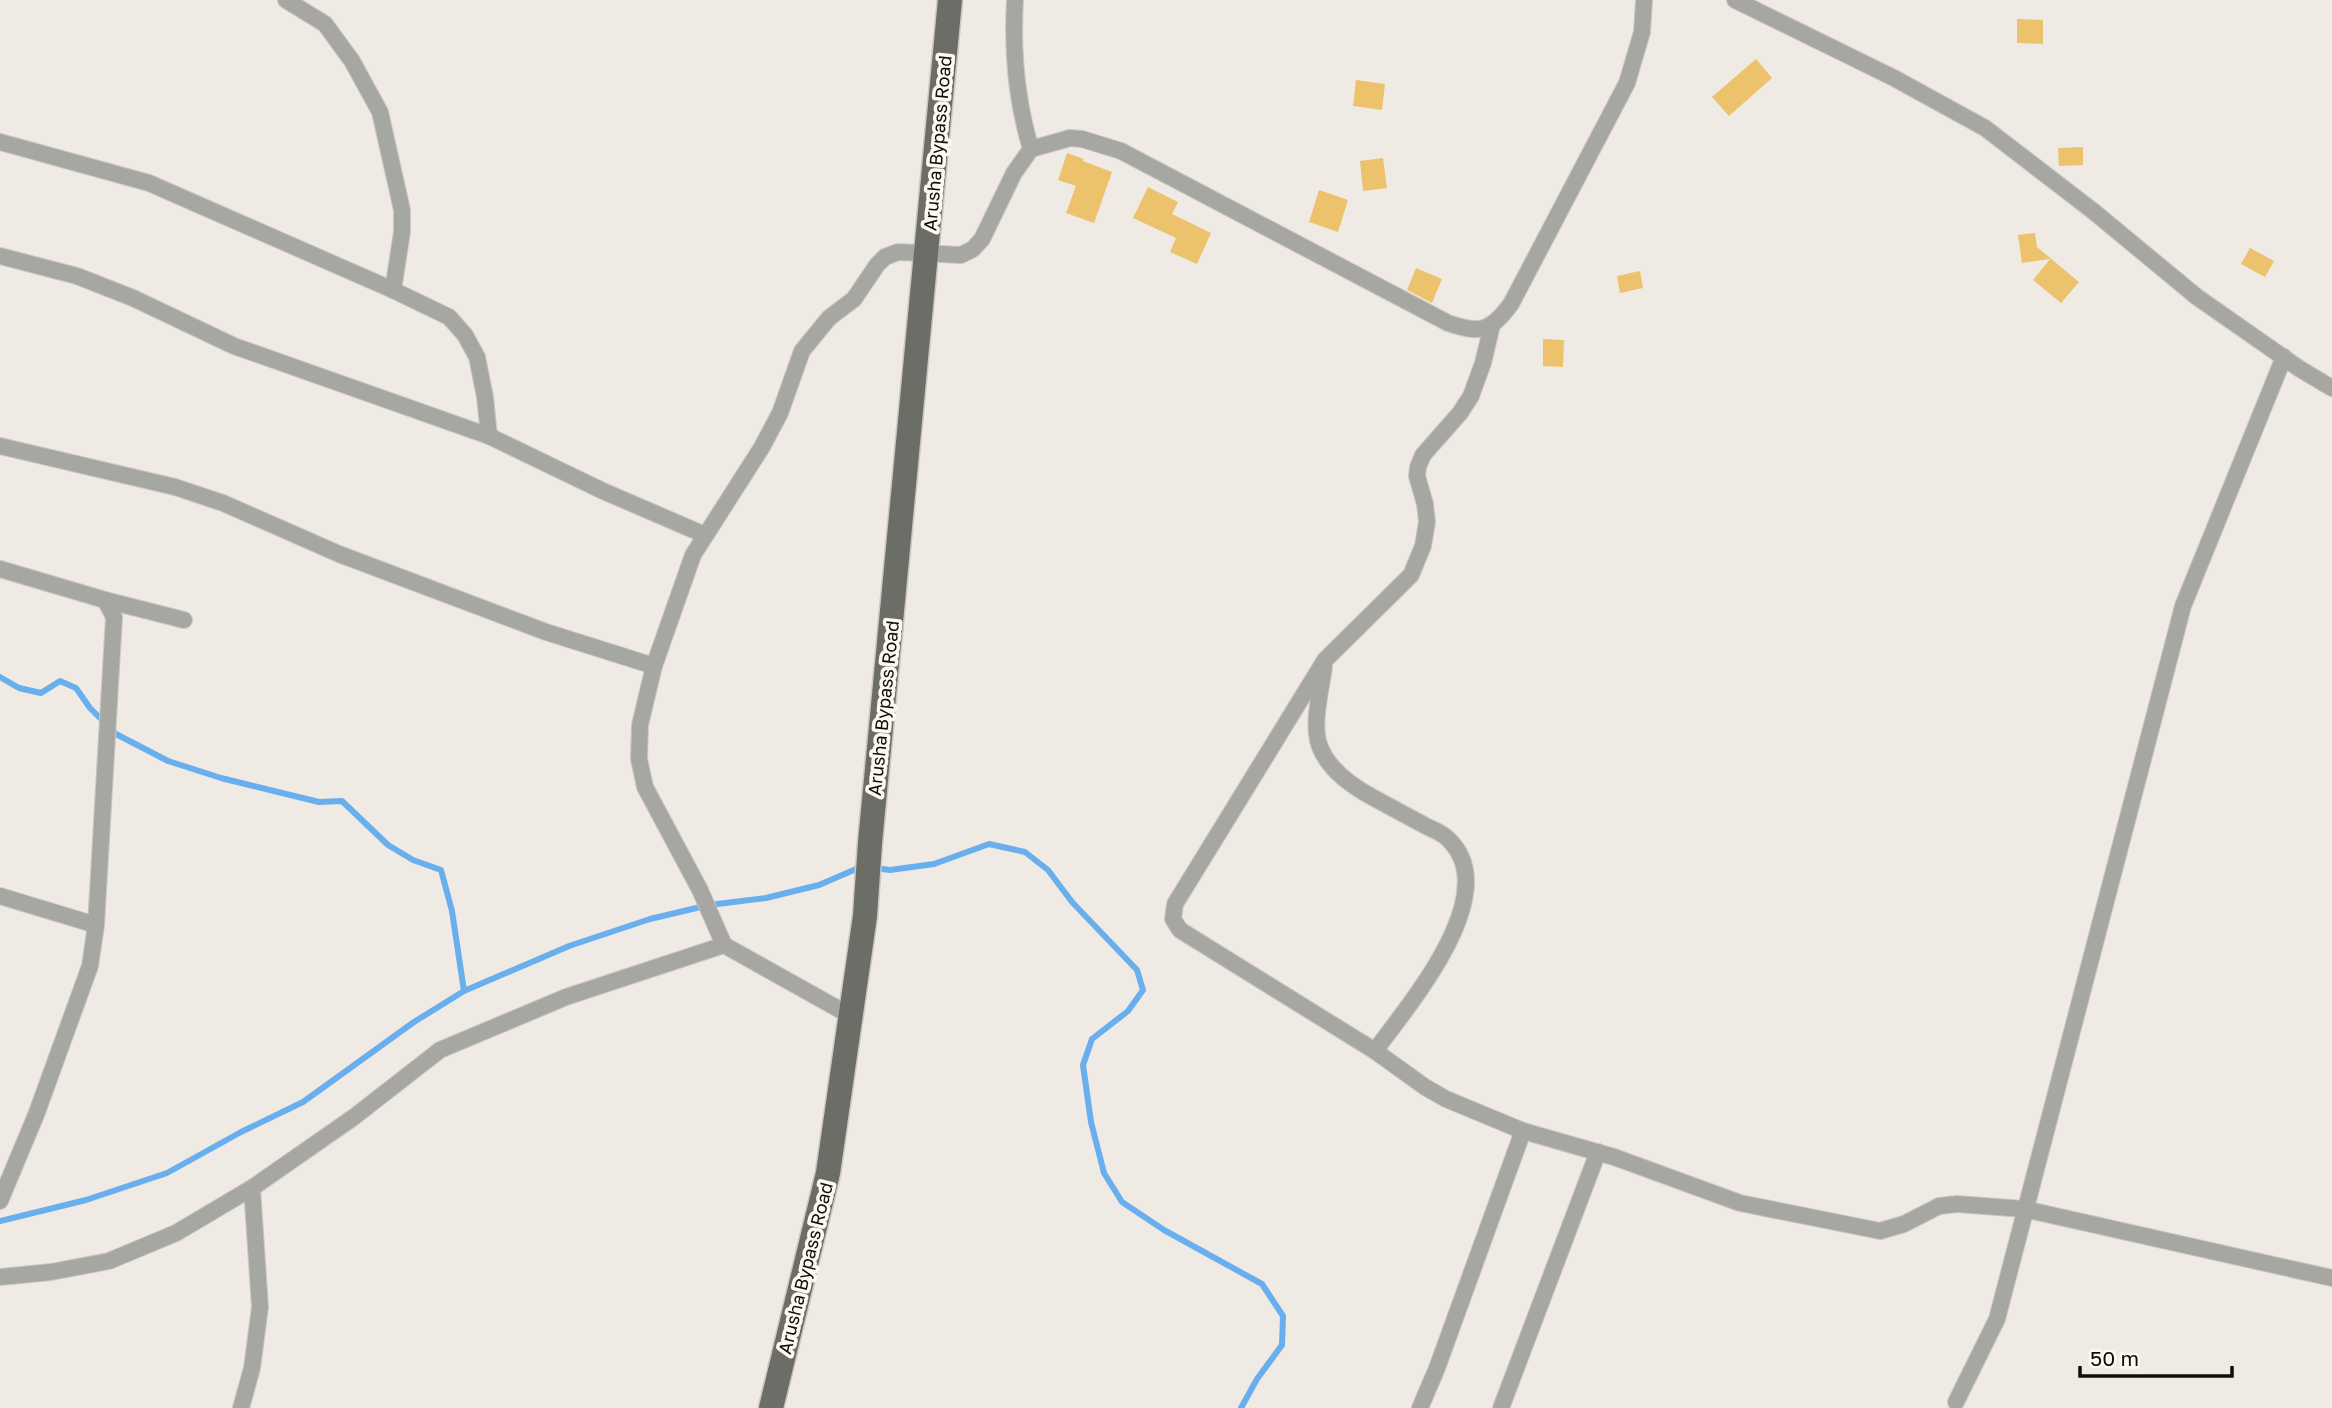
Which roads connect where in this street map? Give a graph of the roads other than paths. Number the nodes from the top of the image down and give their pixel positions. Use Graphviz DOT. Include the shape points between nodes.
graph roads {
  1 [pos="286,0"];
  2 [pos="950,0"];
  3 [pos="1015,0"];
  4 [pos="1644,0"];
  5 [pos="1735,0"];
  6 [pos="0,142"];
  7 [pos="1031,149"];
  8 [pos="927,254"];
  9 [pos="0,256"];
  10 [pos="393,290"];
  11 [pos="1492,325"];
  12 [pos="2284,357"];
  13 [pos="2332,388"];
  14 [pos="489,436"];
  15 [pos="0,446"];
  16 [pos="705,535"];
  17 [pos="0,569"];
  18 [pos="105,600"];
  19 [pos="184,620"];
  20 [pos="1325,660"];
  21 [pos="654,666"];
  22 [pos="0,896"];
  23 [pos="96,925"];
  24 [pos="724,945"];
  25 [pos="851,1016"];
  26 [pos="1375,1051"];
  27 [pos="1523,1131"];
  28 [pos="1598,1152"];
  29 [pos="252,1188"];
  30 [pos="0,1201"];
  31 [pos="2024,1209"];
  32 [pos="0,1277"];
  33 [pos="2332,1278"];
  34 [pos="1956,1402"];
  35 [pos="241,1408"];
  36 [pos="771,1408"];
  37 [pos="1420,1408"];
  38 [pos="1502,1408"];
  1 -- 10 [label="street" via="325,24 380,112 401,211"];
  2 -- 8 [label="main road, Arusha Bypass Road"];
  3 -- 7 [label="street" via="1017,85"];
  4 -- 11 [label="street" via="1642,32 1627,83 1511,304"];
  5 -- 12 [label="street" via="1985,128 2197,296"];
  6 -- 10 [label="street" via="149,183"];
  7 -- 8 [label="street" via="973,249 961,255"];
  7 -- 11 [label="street" via="1070,138 1121,151 1448,323 1472,331"];
  8 -- 16 [label="street" via="898,252 886,257 854,299 818,329 802,351 780,413 762,447"];
  8 -- 25 [label="main road, Arusha Bypass Road" via="865,916"];
  9 -- 14 [label="street" via="77,276 234,346"];
  10 -- 14 [label="street" via="449,317 465,335 477,357"];
  11 -- 20 [label="street" via="1471,396 1418,467 1427,522 1411,575"];
  12 -- 13 [label="street"];
  12 -- 31 [label="street" via="2183,606"];
  14 -- 16 [label="street"];
  15 -- 21 [label="street" via="175,487 223,503 339,554 546,632"];
  16 -- 21 [label="street" via="683,579"];
  17 -- 18 [label="street"];
  18 -- 19 [label="street"];
  18 -- 23 [label="street" via="114,617"];
  20 -- 26 [label="street" via="1317,725 1323,753 1360,791 1447,837 1462,858 1466,875 1460,915 1443,953"];
  20 -- 26 [label="street" via="1175,904 1173,919 1180,930"];
  21 -- 24 [label="street" via="640,725 639,759 645,787 701,890"];
  22 -- 23 [label="street"];
  23 -- 30 [label="street" via="90,966"];
  24 -- 25 [label="street"];
  24 -- 29 [label="street" via="566,997 440,1050 355,1117"];
  25 -- 36 [label="main road, Arusha Bypass Road" via="828,1173"];
  26 -- 27 [label="street" via="1446,1099"];
  27 -- 28 [label="street"];
  27 -- 37 [label="street"];
  28 -- 31 [label="street" via="1740,1203 1880,1231 1939,1206"];
  28 -- 38 [label="street"];
  29 -- 32 [label="street" via="176,1233 109,1261"];
  29 -- 35 [label="street" via="260,1307"];
  31 -- 33 [label="street"];
  31 -- 34 [label="street" via="1997,1319"];
}
